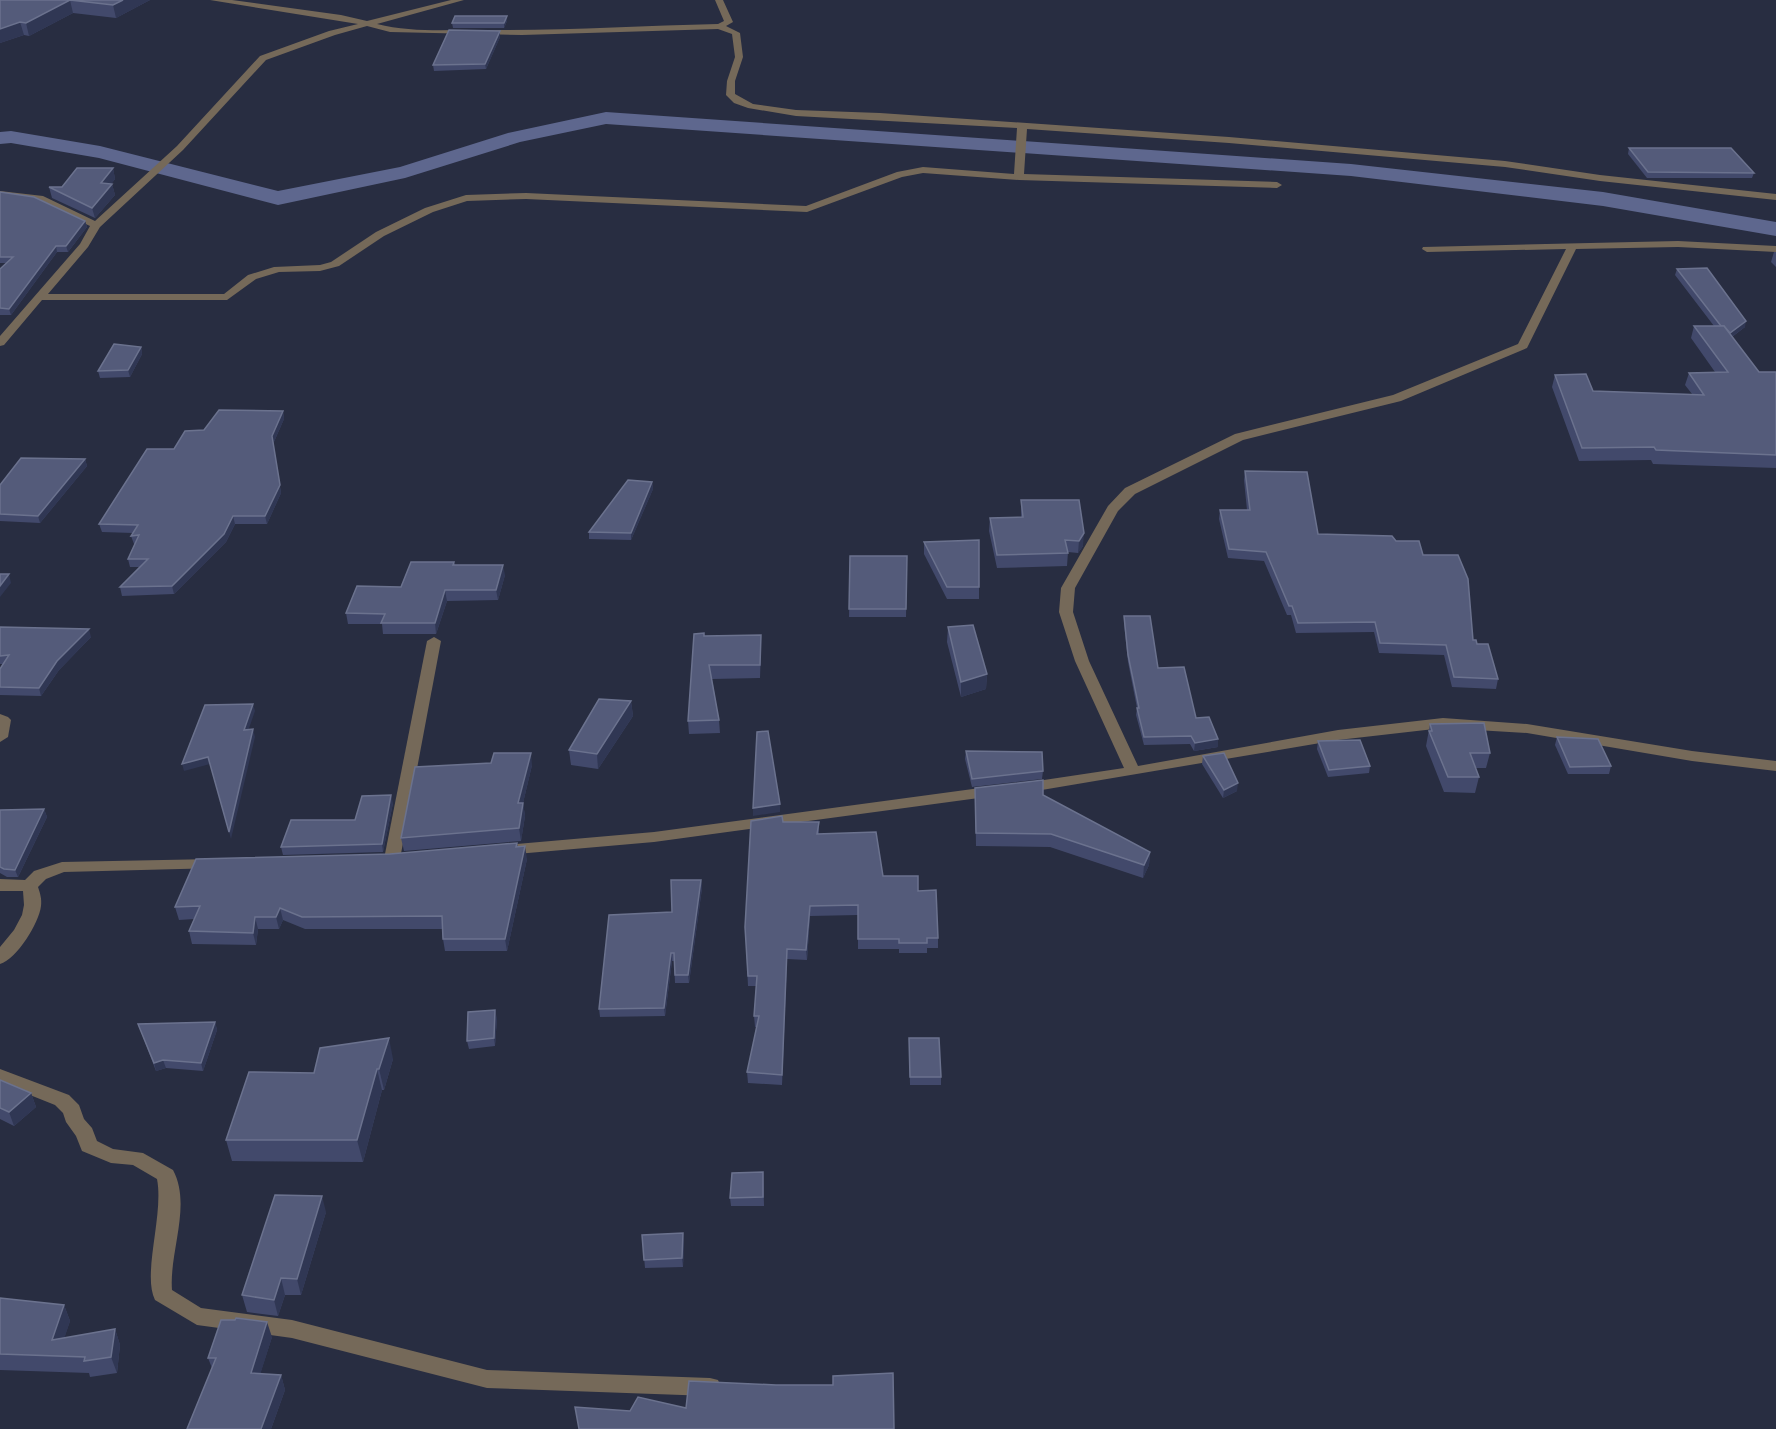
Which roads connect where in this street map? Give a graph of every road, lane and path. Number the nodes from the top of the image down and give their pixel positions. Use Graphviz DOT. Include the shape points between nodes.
graph roads {
  1 [pos="214,0"];
  2 [pos="460,0"];
  3 [pos="719,0"];
  4 [pos="369,24"];
  5 [pos="719,26"];
  6 [pos="1022,132"];
  7 [pos="1019,177"];
  8 [pos="1277,185"];
  9 [pos="0,194"];
  10 [pos="1776,197"];
  11 [pos="96,225"];
  12 [pos="1573,245"];
  13 [pos="1427,249"];
  14 [pos="1776,249"];
  15 [pos="38,297"];
  16 [pos="0,343"];
  17 [pos="434,641"];
  18 [pos="0,718"];
  19 [pos="0,737"];
  20 [pos="1776,766"];
  21 [pos="1133,771"];
  22 [pos="487,851"];
  23 [pos="392,859"];
  24 [pos="224,864"];
  25 [pos="0,885"];
  26 [pos="29,886"];
  27 [pos="0,958"];
  28 [pos="0,1076"];
  29 [pos="734,1388"];
  1 -- 4 [label="street"];
  2 -- 4 [label="street"];
  3 -- 5 [label="street" via="729,22"];
  4 -- 5 [label="street" via="390,30 513,33"];
  4 -- 11 [label="street" via="263,58 180,148"];
  5 -- 6 [label="street" via="736,33 739,57 730,95 751,106"];
  6 -- 7 [label="street"];
  6 -- 10 [label="street" via="1229,140 1505,164"];
  7 -- 8 [label="street"];
  7 -- 15 [label="street" via="922,170 900,174 807,209 526,196 466,198 429,210 380,234 335,264 252,277 227,297"];
  9 -- 11 [label="street" via="39,198"];
  11 -- 15 [label="street" via="84,245"];
  12 -- 13 [label="street"];
  12 -- 14 [label="street" via="1678,244"];
  12 -- 21 [label="street" via="1523,346 1397,398 1239,437 1130,490 1113,509 1068,588 1065,612 1082,661"];
  15 -- 16 [label="street"];
  17 -- 23 [label="street"];
  18 -- 19 [label="street"];
  20 -- 21 [label="street" via="1728,763 1557,731 1443,723 1211,755"];
  21 -- 22 [label="street" via="654,837"];
  24 -- 26 [label="street" via="62,867 40,875"];
  25 -- 26 [label="street"];
  26 -- 27 [label="street" via="34,900 27,922"];
  28 -- 29 [label="street" via="62,1100 72,1110 89,1146 111,1156 136,1158 165,1175 170,1212 159,1274 162,1294 197,1316 292,1329 487,1379"];
}
